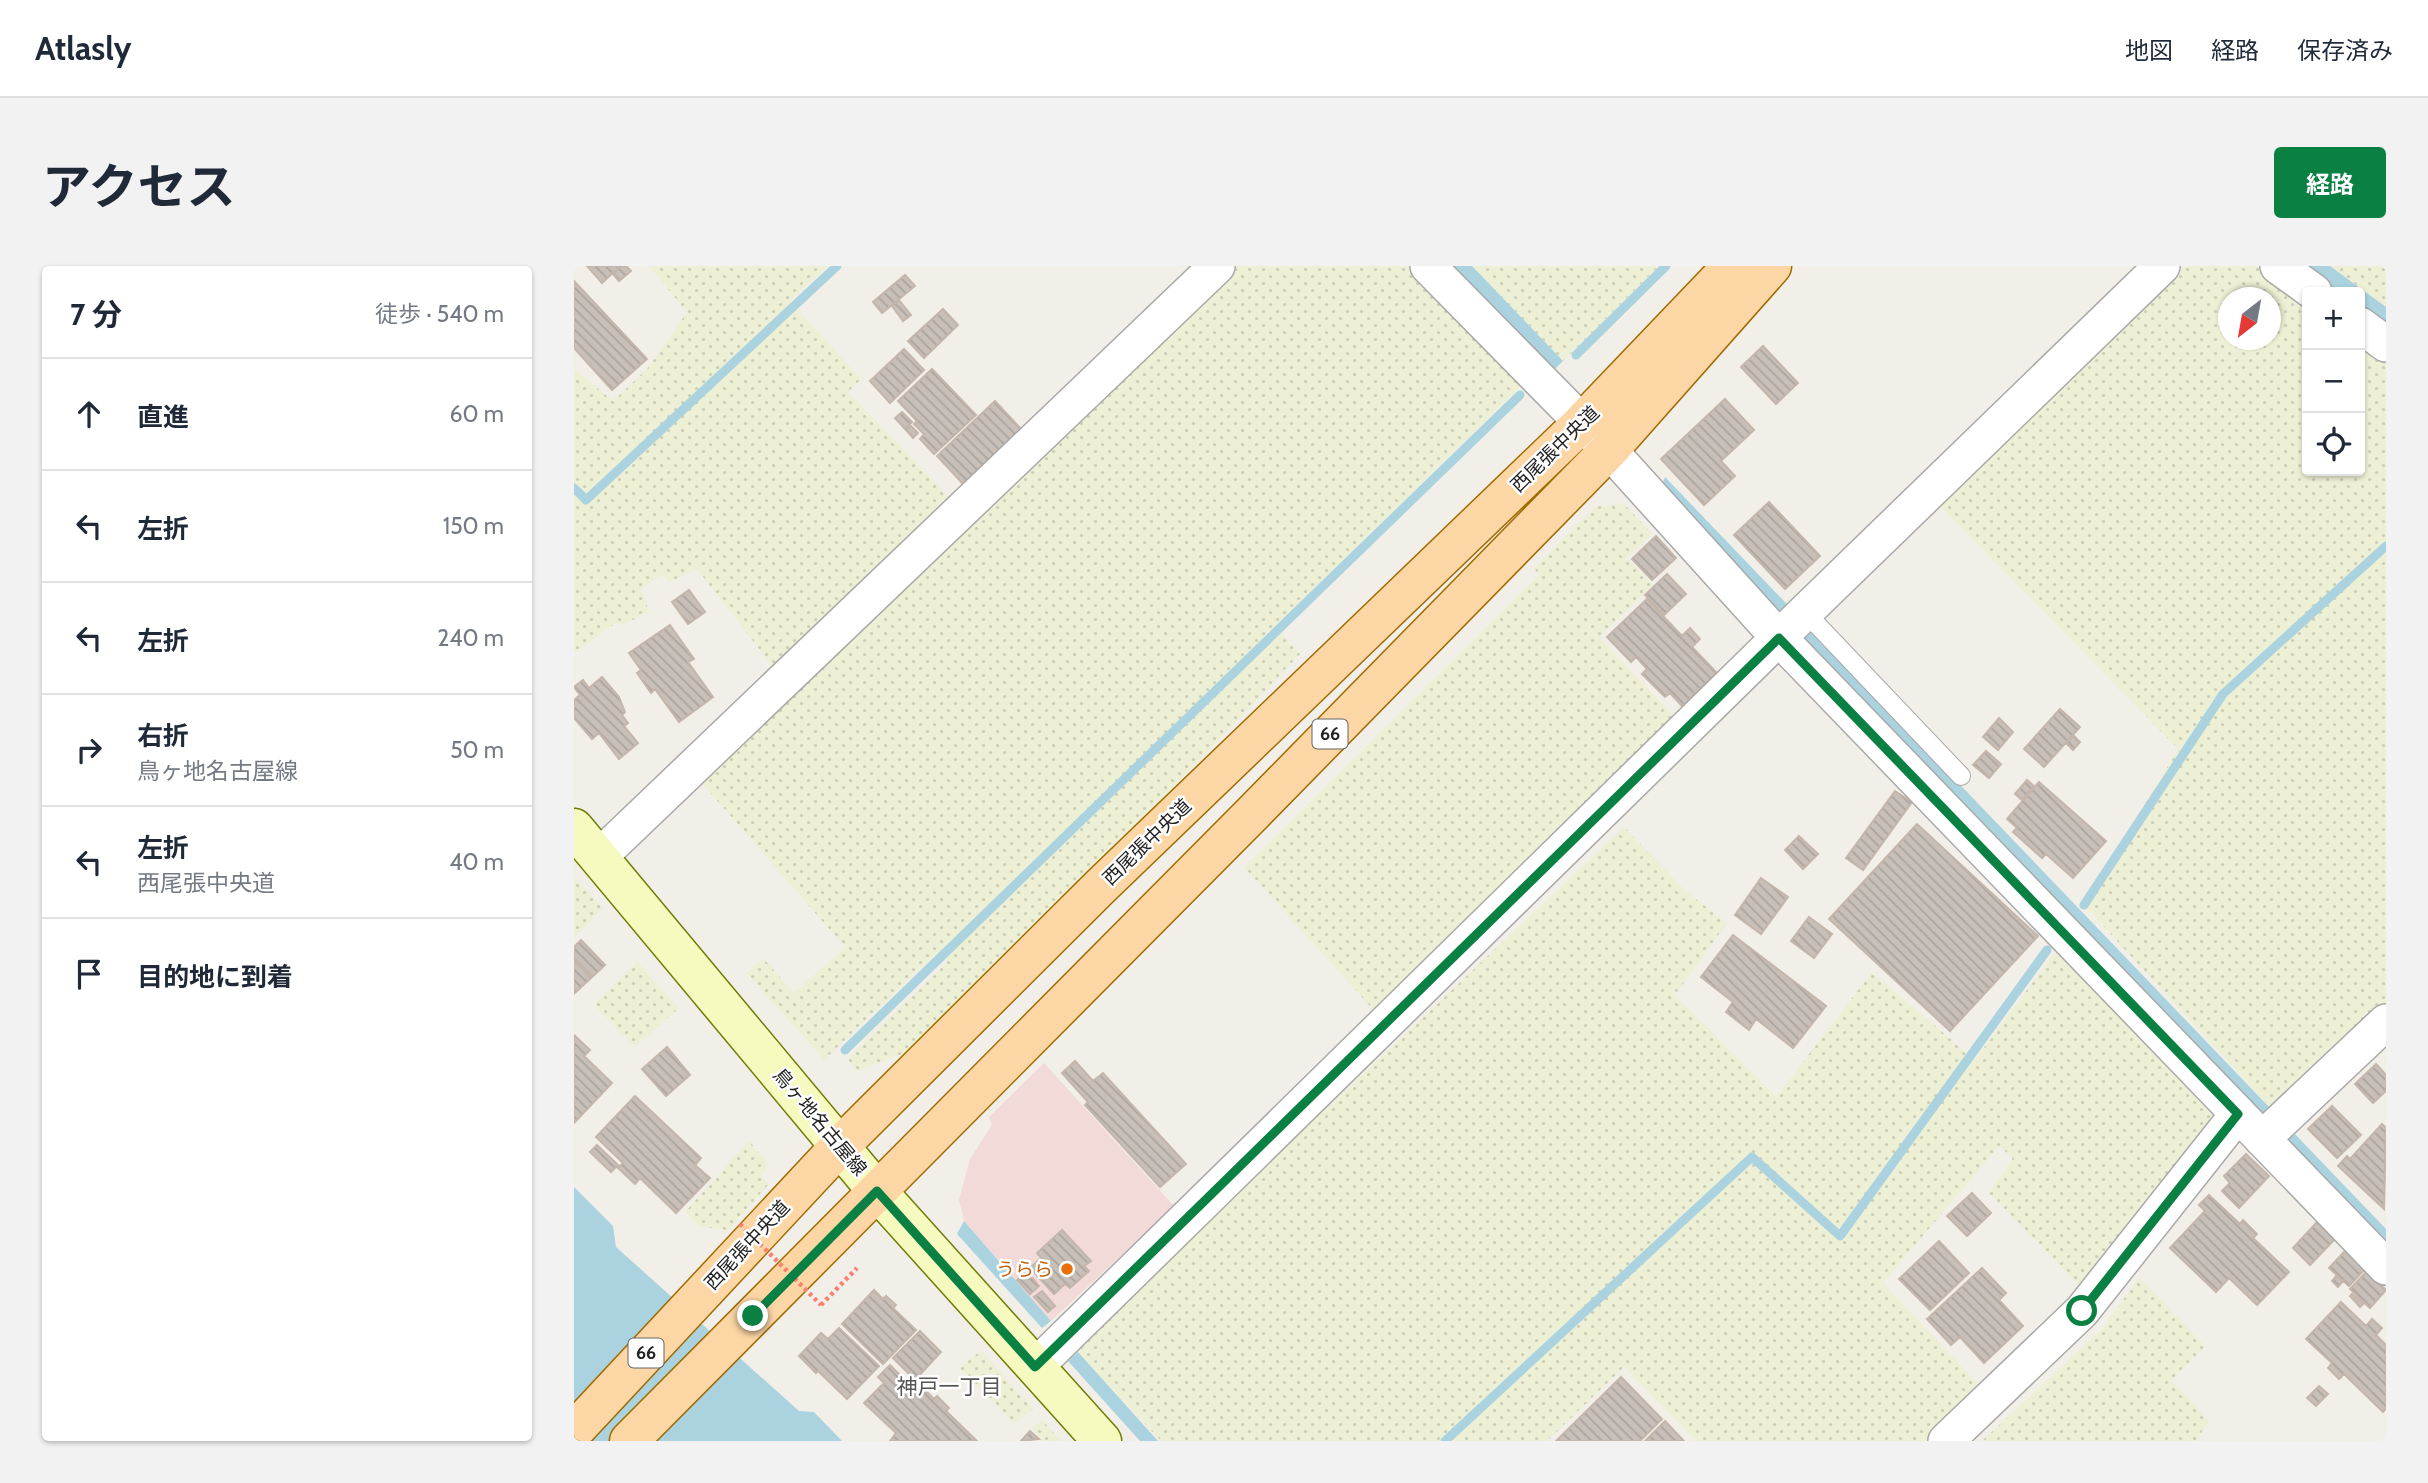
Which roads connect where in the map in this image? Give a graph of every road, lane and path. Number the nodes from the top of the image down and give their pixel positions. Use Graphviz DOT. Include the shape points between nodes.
graph roads {
  1 [pos="1217,266"];
  2 [pos="1428,266"];
  3 [pos="1732,266"];
  4 [pos="1772,266"];
  5 [pos="2162,266"];
  6 [pos="2278,266"];
  7 [pos="2307,287"];
  8 [pos="2365,329"];
  9 [pos="2386,344"];
  10 [pos="1581,424"];
  11 [pos="1609,450"];
  12 [pos="1793,624"];
  13 [pos="1961,776"];
  14 [pos="574,828"];
  15 [pos="599,857"];
  16 [pos="2386,1022"];
  17 [pos="2238,1114"];
  18 [pos="2274,1129"];
  19 [pos="840,1146"];
  20 [pos="877,1191"];
  21 [pos="740,1224"];
  22 [pos="2386,1267"];
  23 [pos="858,1268"];
  24 [pos="1035,1367"];
  25 [pos="574,1431"];
  26 [pos="629,1441"];
  27 [pos="1102,1441"];
  28 [pos="1946,1441"];
  1 -- 15 [label="street"];
  2 -- 10 [label="street"];
  3 -- 10 [label="main road, 西尾張中央道 / 66"];
  4 -- 11 [label="main road, 西尾張中央道 / 66"];
  5 -- 12 [label="street"];
  6 -- 7 [label="street"];
  8 -- 9 [label="street"];
  10 -- 11 [label="street"];
  10 -- 19 [label="main road, 西尾張中央道 / 66" via="1101,886"];
  11 -- 12 [label="street"];
  11 -- 20 [label="main road, 西尾張中央道 / 66"];
  12 -- 13 [label="lane"];
  12 -- 17 [label="street"];
  12 -- 24 [label="street"];
  14 -- 15 [label="main road, 鳥ヶ地名古屋線"];
  15 -- 19 [label="main road, 鳥ヶ地名古屋線"];
  16 -- 18 [label="street"];
  17 -- 18 [label="street"];
  17 -- 28 [label="street" via="2082,1311"];
  18 -- 22 [label="street"];
  19 -- 20 [label="main road, 鳥ヶ地名古屋線"];
  19 -- 25 [label="main road, 西尾張中央道 / 66"];
  20 -- 24 [label="main road, 鳥ヶ地名古屋線"];
  20 -- 26 [label="main road, 西尾張中央道 / 66"];
  21 -- 23 [label="path, bridge" via="821,1305"];
  24 -- 27 [label="main road, 鳥ヶ地名古屋線"];
}
